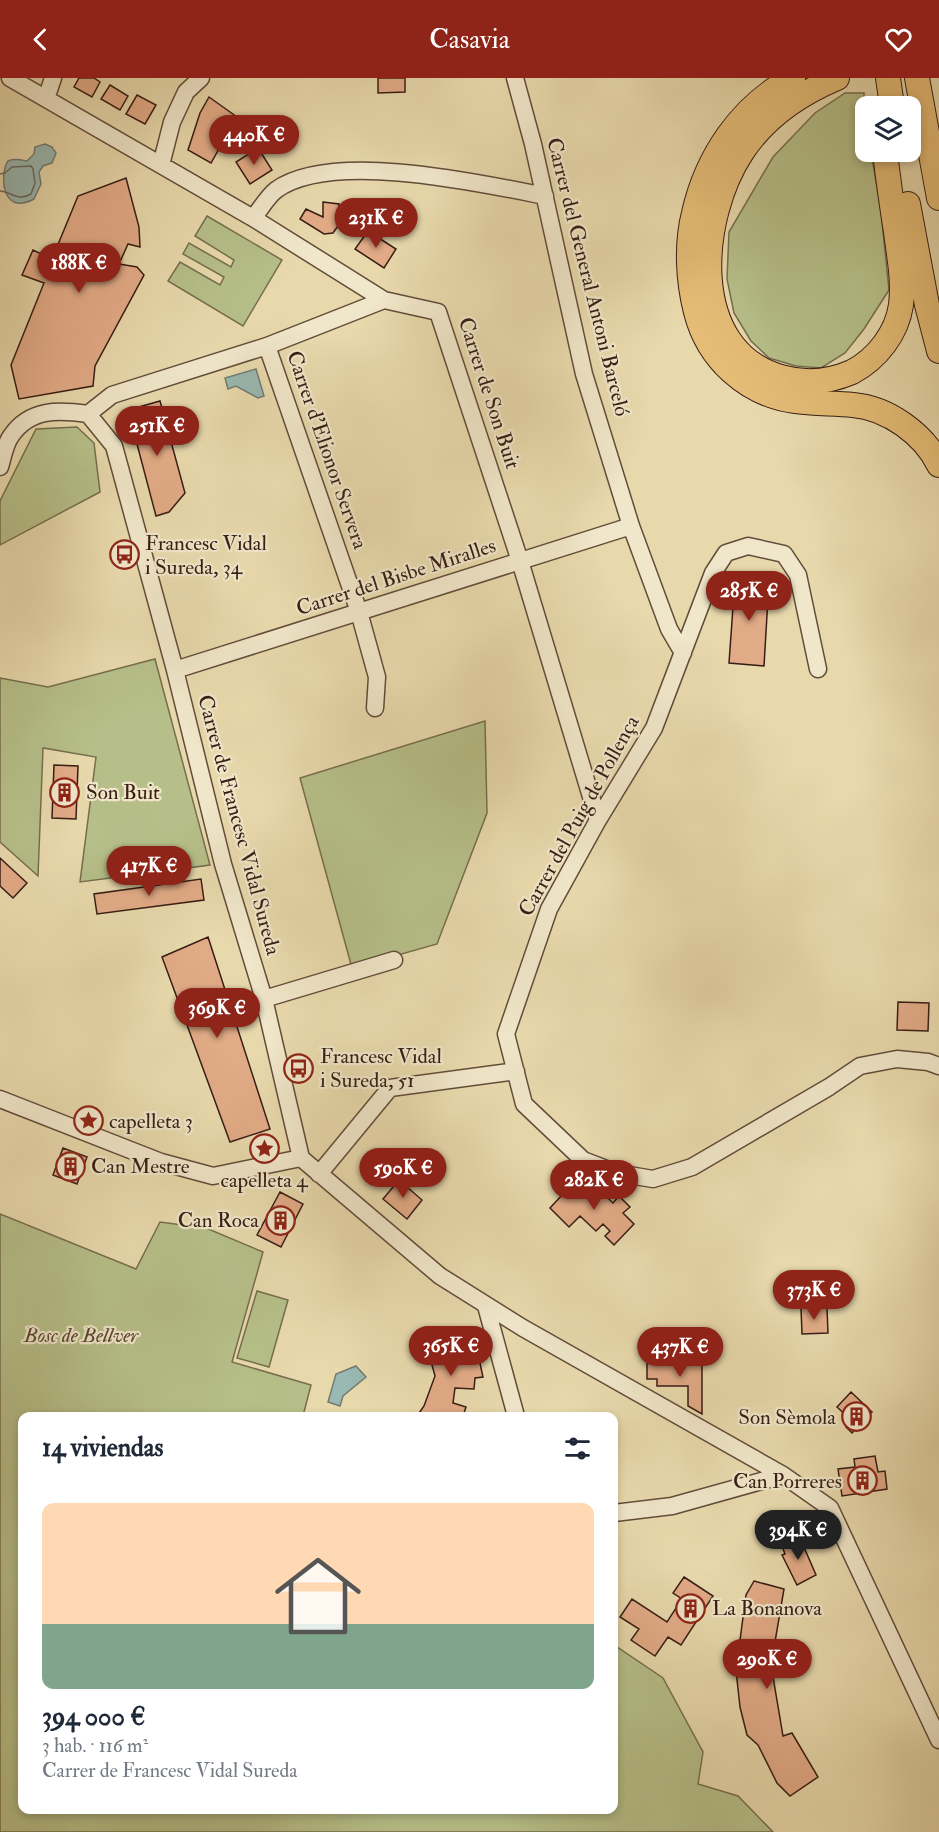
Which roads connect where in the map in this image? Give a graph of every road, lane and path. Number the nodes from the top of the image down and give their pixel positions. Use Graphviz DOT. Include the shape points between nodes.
graph roads {
  1 [pos="10,78"];
  2 [pos="54,78"];
  3 [pos="201,78"];
  4 [pos="515,78"];
  5 [pos="793,78"];
  6 [pos="875,78"];
  7 [pos="888,78"];
  8 [pos="917,78"];
  9 [pos="832,80"];
  10 [pos="878,96"];
  11 [pos="891,96"];
  12 [pos="46,99"];
  13 [pos="886,162"];
  14 [pos="900,162"];
  15 [pos="161,165"];
  16 [pos="545,196"];
  17 [pos="939,198"];
  18 [pos="253,219"];
  19 [pos="384,300"];
  20 [pos="267,345"];
  21 [pos="939,351"];
  22 [pos="88,414"];
  23 [pos="939,465"];
  24 [pos="0,467"];
  25 [pos="631,526"];
  26 [pos="520,561"];
  27 [pos="359,612"];
  28 [pos="683,653"];
  29 [pos="818,669"];
  30 [pos="175,670"];
  31 [pos="375,708"];
  32 [pos="598,820"];
  33 [pos="394,960"];
  34 [pos="264,999"];
  35 [pos="939,1066"];
  36 [pos="516,1071"];
  37 [pos="0,1099"];
  38 [pos="301,1158"];
  39 [pos="319,1174"];
  40 [pos="486,1306"];
  41 [pos="515,1412"];
  42 [pos="783,1474"];
  43 [pos="618,1513"];
  44 [pos="939,1740"];
  1 -- 12 [label="street, Carrer de Son Buit"];
  2 -- 12 [label="street"];
  3 -- 15 [label="street" via="186,92 176,112"];
  4 -- 16 [label="street, Carrer del General Antoni Barceló"];
  5 -- 23 [label="highway" via="761,99 733,129 700,190 692,218 690,253 698,321 719,358 744,382 792,401 855,405 888,414 916,435"];
  6 -- 10 [label="highway"];
  7 -- 11 [label="highway"];
  8 -- 17 [label="highway"];
  9 -- 13 [label="highway" via="788,104 752,138 728,177 714,214 710,274 719,322 734,347 763,370 804,382 833,379 876,355 892,331 901,306 902,269"];
  12 -- 15 [label="street, Carrer de Son Buit"];
  14 -- 21 [label="highway"];
  15 -- 18 [label="street, Carrer de Son Buit"];
  16 -- 18 [label="street" via="467,181 336,171 305,176 276,191"];
  16 -- 25 [label="street, Carrer del General Antoni Barceló" via="584,374"];
  18 -- 19 [label="street, Carrer de Son Buit"];
  19 -- 20 [label="street"];
  19 -- 26 [label="street, Carrer de Son Buit" via="438,312"];
  20 -- 22 [label="street" via="112,395"];
  20 -- 27 [label="street, Carrer d'Elionor Servera"];
  22 -- 24 [label="street" via="60,411 35,416 10,437"];
  22 -- 30 [label="street, Carrer de Francesc Vidal Sureda" via="114,446"];
  25 -- 26 [label="street, Carrer del Bisbe Miralles"];
  25 -- 28 [label="street, Carrer del General Antoni Barceló" via="669,629"];
  26 -- 27 [label="street, Carrer del Bisbe Miralles"];
  26 -- 32 [label="street, Carrer de Son Buit"];
  27 -- 30 [label="street, Carrer del Bisbe Miralles"];
  27 -- 31 [label="street, Carrer d'Elionor Servera" via="376,677"];
  28 -- 29 [label="street, Carrer del Puig de Pollença" via="713,573 726,553 748,546 784,554 798,575"];
  28 -- 32 [label="street, Carrer del Puig de Pollença" via="654,728"];
  30 -- 34 [label="street, Carrer de Francesc Vidal Sureda" via="223,864"];
  32 -- 36 [label="street, Carrer del Puig de Pollença" via="549,909 506,1034"];
  33 -- 34 [label="street"];
  34 -- 38 [label="street, Carrer de Francesc Vidal Sureda"];
  35 -- 36 [label="street, Carrer del Puig de Pollença" via="897,1059 860,1066 692,1167 653,1179 618,1173 583,1160 524,1104"];
  36 -- 39 [label="street" via="390,1088"];
  37 -- 38 [label="street" via="161,1162 213,1176"];
  38 -- 39 [label="street"];
  39 -- 40 [label="street" via="440,1276"];
  40 -- 41 [label="street"];
  40 -- 42 [label="street"];
  42 -- 43 [label="street" via="672,1506"];
  42 -- 44 [label="street" via="830,1508"];
}
